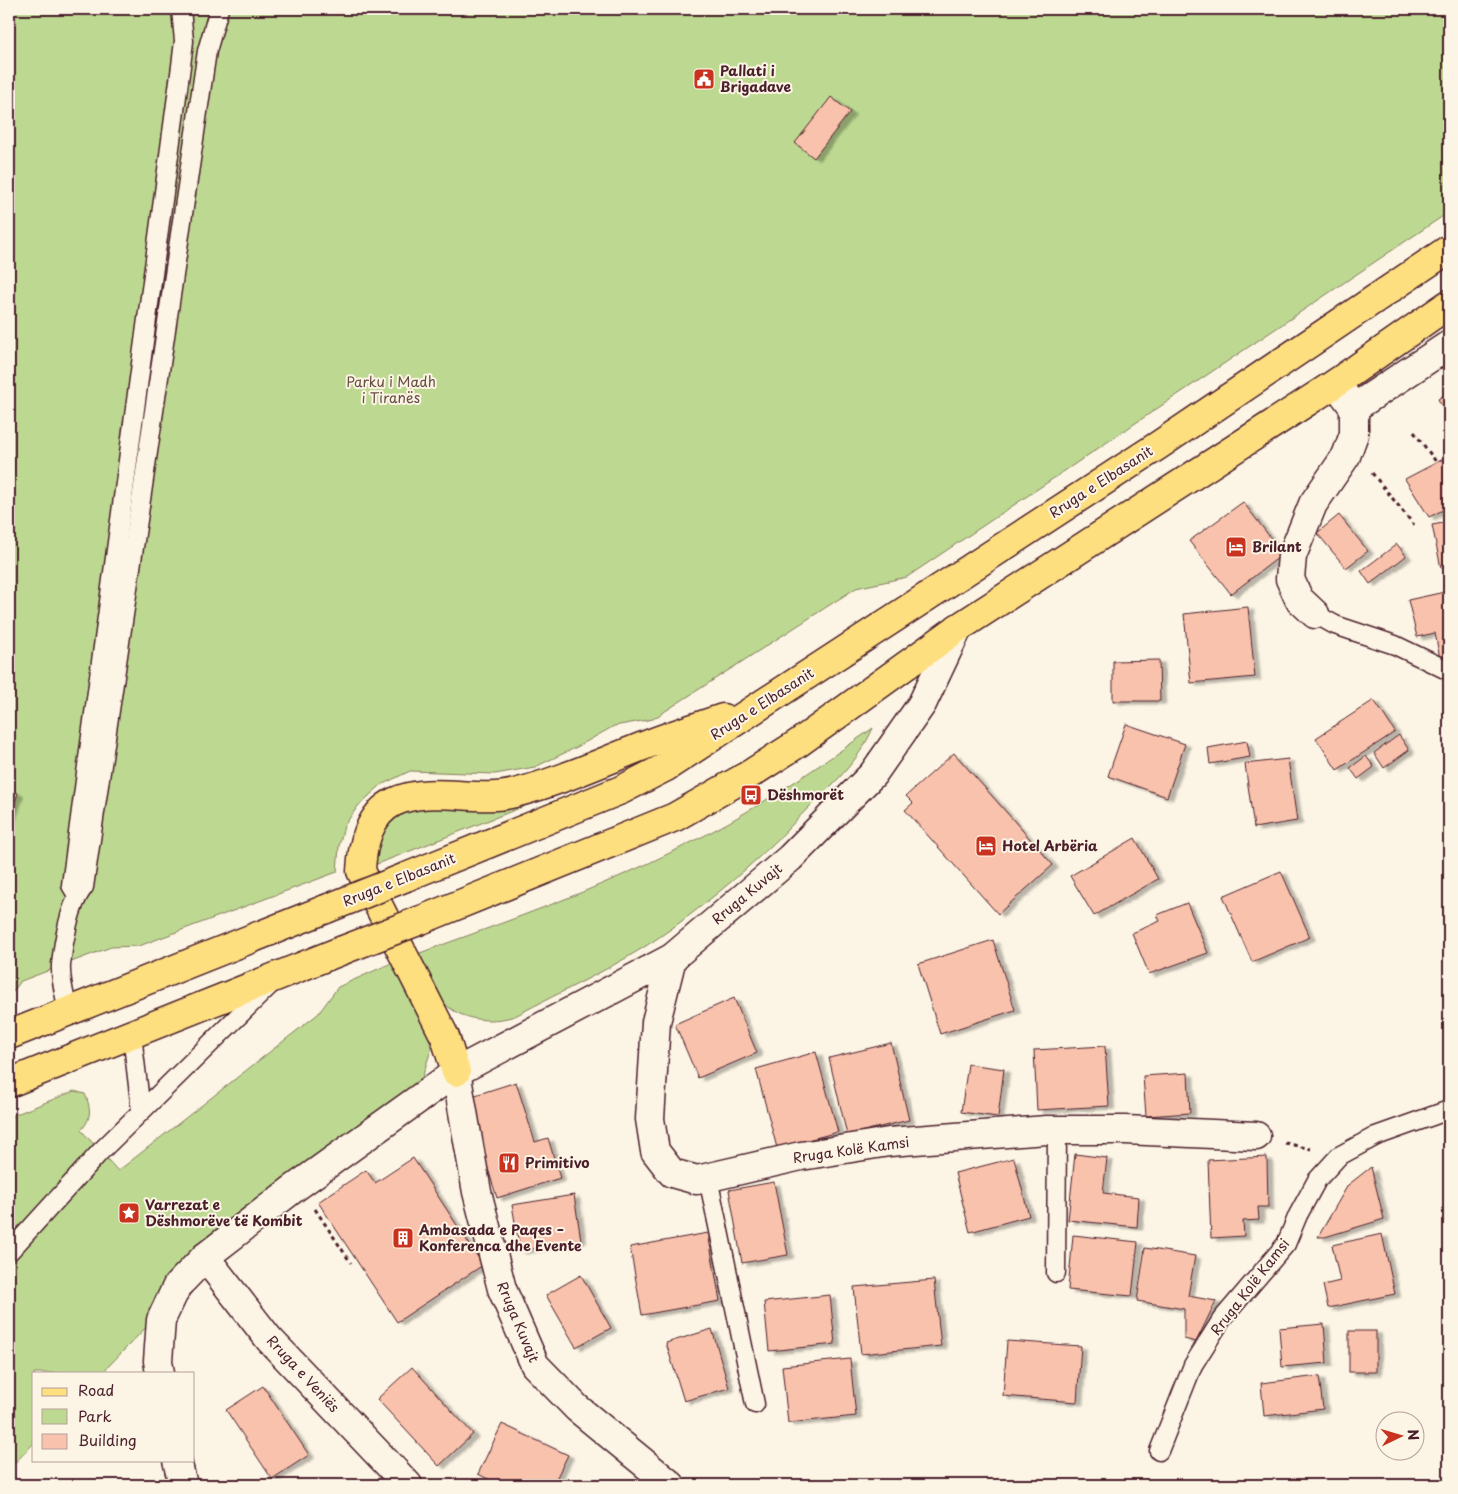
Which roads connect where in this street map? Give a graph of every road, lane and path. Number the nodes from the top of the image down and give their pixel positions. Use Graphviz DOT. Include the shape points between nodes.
graph roads {
  1 [pos="181,9"];
  2 [pos="219,9"];
  3 [pos="1449,249"];
  4 [pos="1449,304"];
  5 [pos="1449,344"];
  6 [pos="1336,383"];
  7 [pos="1354,408"];
  8 [pos="1414,432"];
  9 [pos="1437,463"];
  10 [pos="1366,466"];
  11 [pos="1414,525"];
  12 [pos="1315,614"];
  13 [pos="958,628"];
  14 [pos="1449,671"];
  15 [pos="764,703"];
  16 [pos="77,895"];
  17 [pos="672,958"];
  18 [pos="278,977"];
  19 [pos="68,1011"];
  20 [pos="9,1035"];
  21 [pos="132,1035"];
  22 [pos="456,1072"];
  23 [pos="9,1083"];
  24 [pos="1449,1110"];
  25 [pos="141,1111"];
  26 [pos="1057,1130"];
  27 [pos="1256,1136"];
  28 [pos="1339,1156"];
  29 [pos="708,1178"];
  30 [pos="299,1185"];
  31 [pos="9,1252"];
  32 [pos="205,1257"];
  33 [pos="351,1263"];
  34 [pos="1056,1273"];
  35 [pos="160,1372"];
  36 [pos="755,1404"];
  37 [pos="1159,1450"];
  38 [pos="177,1462"];
  39 [pos="183,1485"];
  40 [pos="408,1485"];
  41 [pos="671,1485"];
  1 -- 16 [label="lane" via="184,41 181,66 71,885"];
  2 -- 16 [label="lane" via="207,51 84,887"];
  3 -- 15 [label="main road, Rruga e Elbasanit" via="1167,439"];
  4 -- 6 [label="main road"];
  5 -- 7 [label="street"];
  6 -- 7 [label="street"];
  6 -- 13 [label="main road"];
  7 -- 12 [label="street" via="1354,434 1346,456 1313,504 1292,556 1290,579 1299,599"];
  8 -- 9 [label="path"];
  10 -- 11 [label="path"];
  12 -- 14 [label="lane" via="1335,625 1396,645"];
  13 -- 17 [label="street, Rruga Kuvajt" via="922,704 874,774 790,858"];
  13 -- 18 [label="main road, bridge" via="797,744 675,816"];
  15 -- 19 [label="main road, Rruga e Elbasanit, bridge" via="666,767 621,790"];
  15 -- 22 [label="main road" via="512,794 414,795 393,803 379,814 362,851 362,871 445,1037"];
  16 -- 19 [label="lane" via="61,965"];
  17 -- 22 [label="street, Rruga Kuvajt"];
  17 -- 29 [label="street, Rruga Kolë Kamsi" via="656,1022 651,1070 650,1119 655,1151 672,1173 697,1180"];
  18 -- 21 [label="main road"];
  18 -- 25 [label="lane"];
  19 -- 20 [label="main road, Rruga e Elbasanit"];
  21 -- 23 [label="main road"];
  21 -- 25 [label="lane"];
  22 -- 30 [label="street, Rruga Kuvajt"];
  22 -- 41 [label="street, Rruga Kuvajt" via="477,1192 502,1289 535,1365 577,1408"];
  24 -- 28 [label="lane, Rruga Kolë Kamsi" via="1376,1136"];
  25 -- 31 [label="lane"];
  26 -- 27 [label="street, Rruga Kolë Kamsi"];
  26 -- 29 [label="street, Rruga Kolë Kamsi" via="889,1142 801,1156"];
  26 -- 34 [label="lane"];
  27 -- 28 [label="path"];
  28 -- 37 [label="lane, Rruga Kolë Kamsi" via="1317,1180 1286,1244 1222,1318 1193,1365"];
  29 -- 36 [label="lane"];
  30 -- 32 [label="street, Rruga Kuvajt"];
  30 -- 33 [label="path"];
  32 -- 35 [label="street, Rruga Kuvajt" via="177,1286 161,1320"];
  32 -- 40 [label="street, Rruga e Veniës" via="269,1339"];
  38 -- 39 [label="street"];
}
